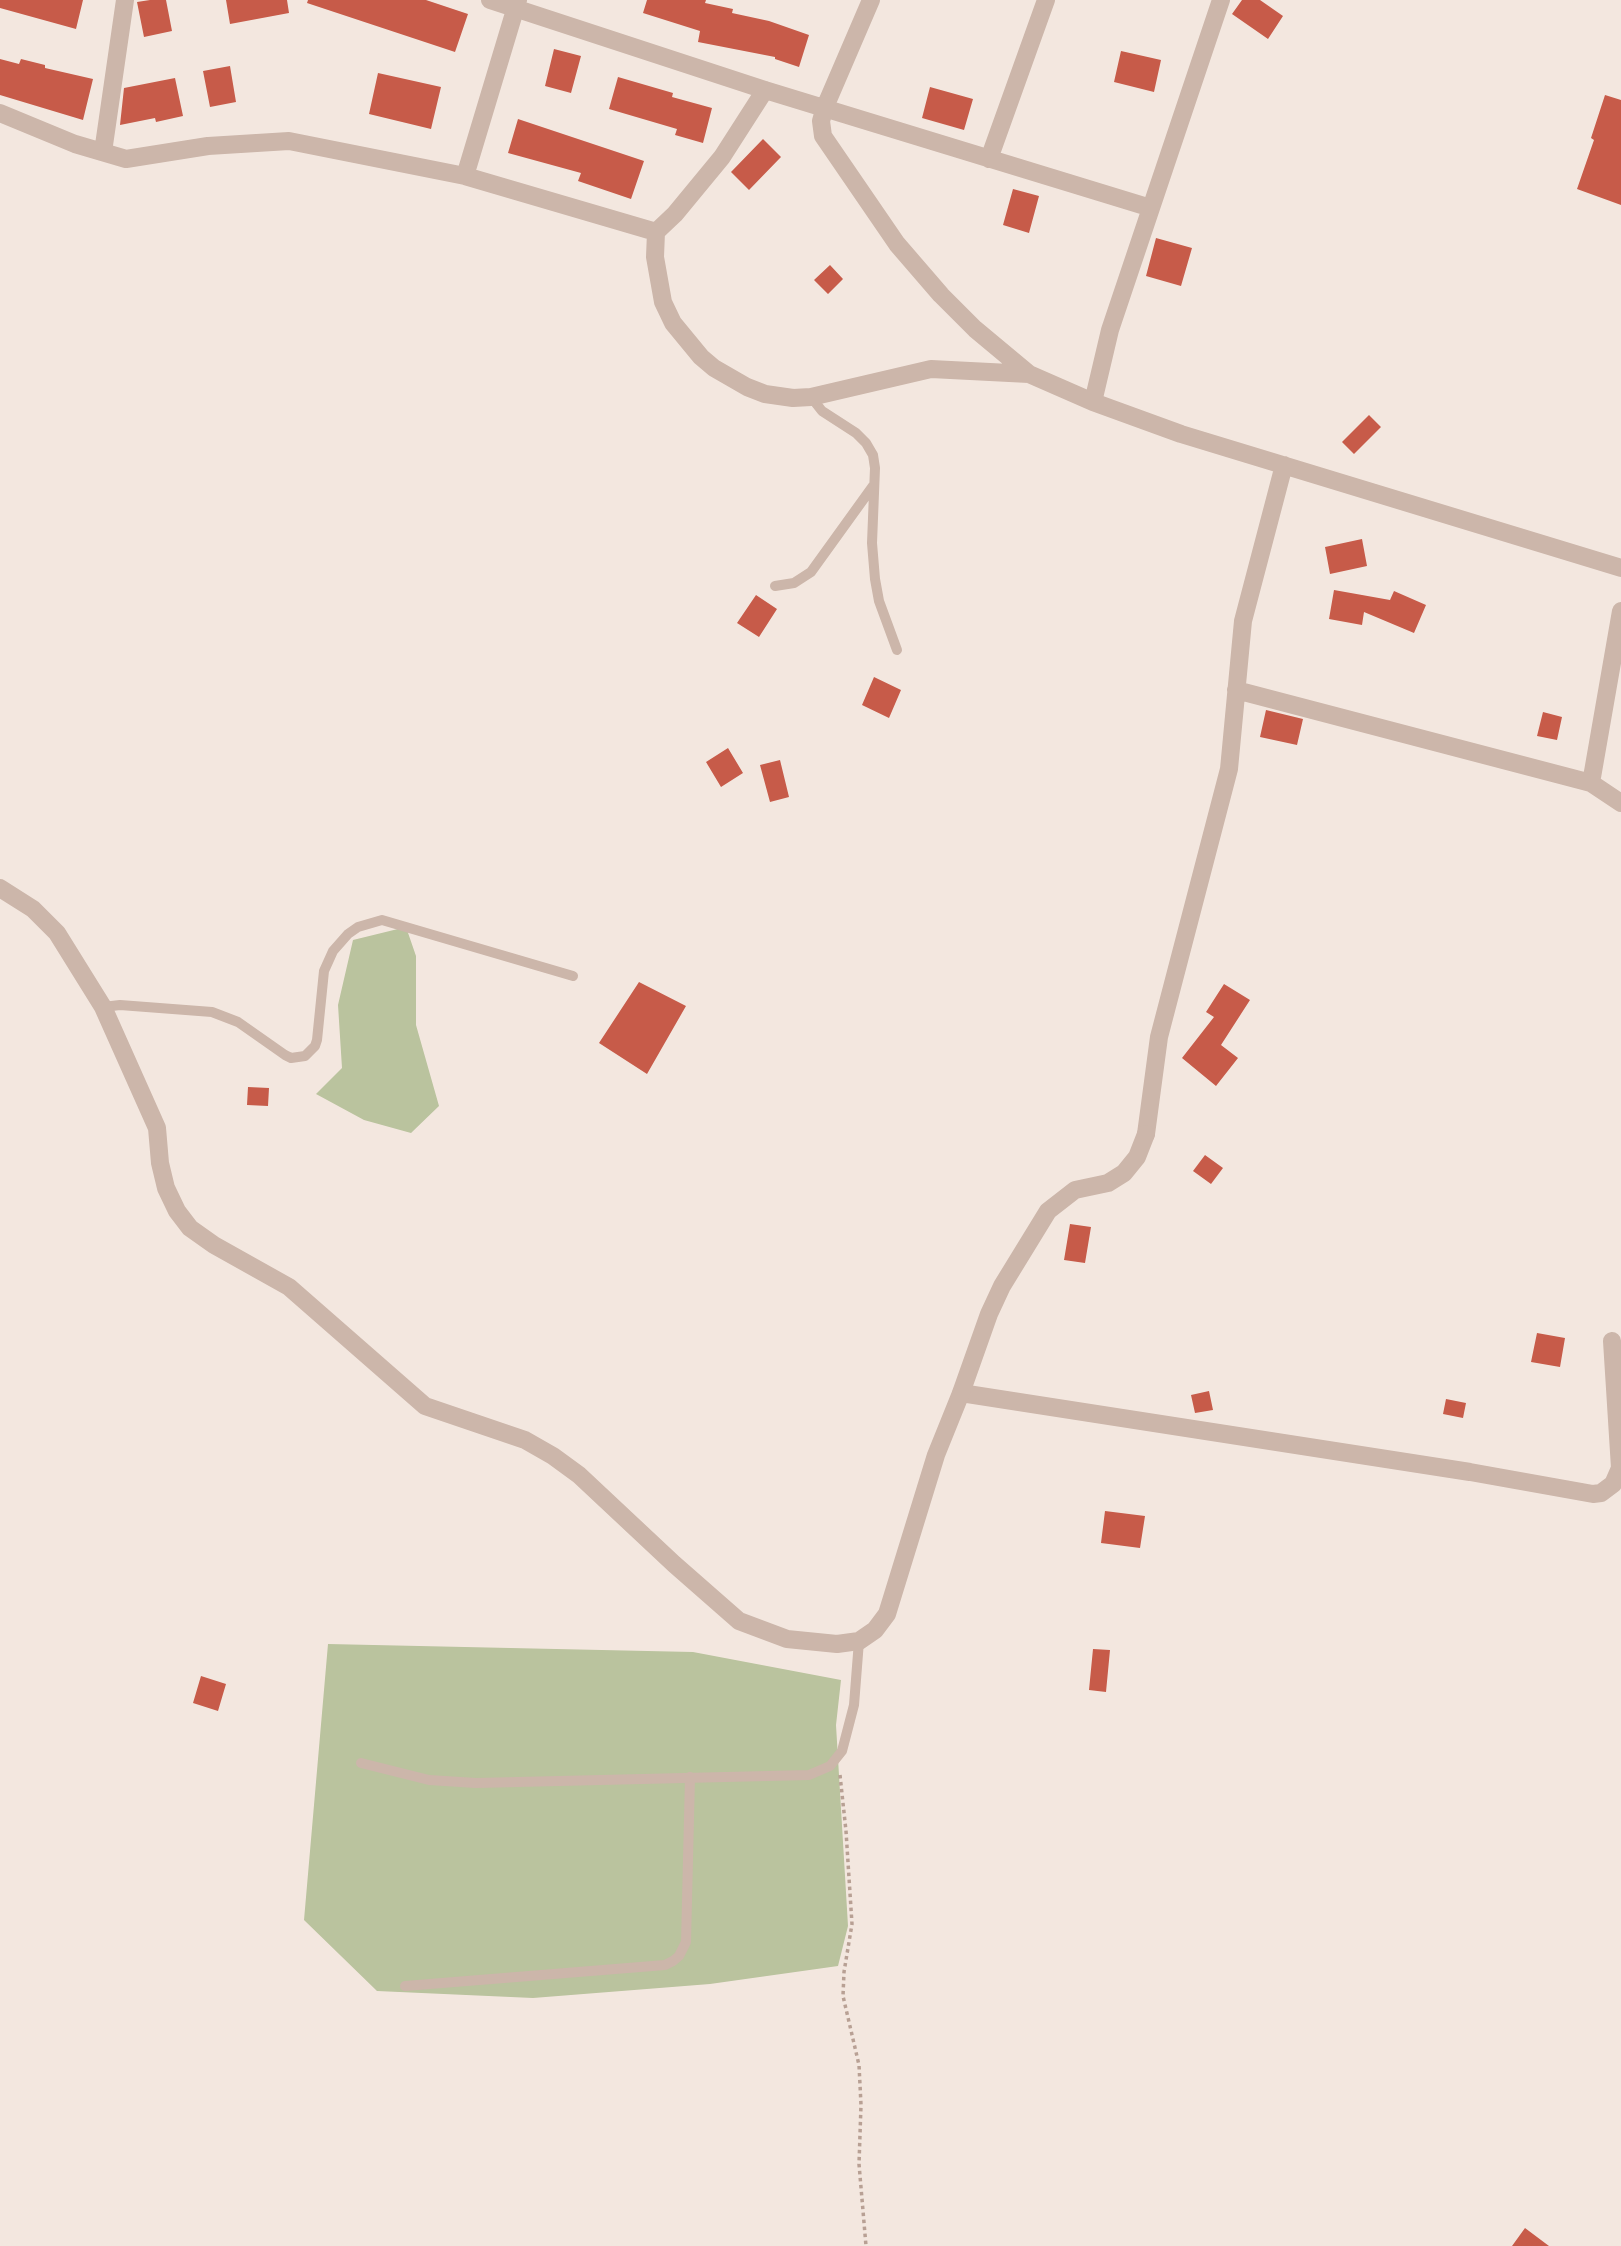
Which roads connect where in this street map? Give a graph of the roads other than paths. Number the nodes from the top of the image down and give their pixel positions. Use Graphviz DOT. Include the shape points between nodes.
graph roads {
  1 [pos="125,0"];
  2 [pos="490,0"];
  3 [pos="871,0"];
  4 [pos="1046,0"];
  5 [pos="1221,0"];
  6 [pos="518,4"];
  7 [pos="765,90"];
  8 [pos="825,107"];
  9 [pos="0,113"];
  10 [pos="103,152"];
  11 [pos="989,159"];
  12 [pos="465,176"];
  13 [pos="1151,208"];
  14 [pos="656,232"];
  15 [pos="1029,374"];
  16 [pos="811,397"];
  17 [pos="1093,402"];
  18 [pos="1284,465"];
  19 [pos="873,486"];
  20 [pos="1621,568"];
  21 [pos="775,586"];
  22 [pos="1621,611"];
  23 [pos="897,650"];
  24 [pos="1236,690"];
  25 [pos="1591,783"];
  26 [pos="1621,803"];
  27 [pos="0,888"];
  28 [pos="573,976"];
  29 [pos="103,1007"];
  30 [pos="1612,1341"];
  31 [pos="961,1392"];
  32 [pos="859,1641"];
  33 [pos="361,1763"];
  34 [pos="690,1777"];
  35 [pos="405,1986"];
  1 -- 10 [label="street"];
  2 -- 6 [label="street"];
  3 -- 8 [label="street"];
  4 -- 11 [label="street"];
  5 -- 13 [label="street"];
  6 -- 7 [label="street"];
  6 -- 12 [label="street"];
  7 -- 8 [label="street"];
  7 -- 14 [label="street" via="722,157"];
  8 -- 11 [label="street"];
  8 -- 15 [label="street" via="822,136 897,244 975,329"];
  9 -- 10 [label="street"];
  10 -- 12 [label="street" via="126,159 208,146 289,141"];
  11 -- 13 [label="street"];
  12 -- 14 [label="street"];
  13 -- 17 [label="street" via="1110,330"];
  14 -- 16 [label="street" via="663,302 673,323 701,357 729,378 765,394"];
  15 -- 16 [label="street" via="931,369"];
  15 -- 17 [label="street"];
  16 -- 19 [label="lane" via="822,411 866,443 873,455"];
  17 -- 18 [label="street"];
  18 -- 20 [label="street"];
  18 -- 24 [label="street" via="1243,621"];
  19 -- 21 [label="lane" via="811,572 794,583"];
  19 -- 23 [label="lane" via="878,601"];
  22 -- 25 [label="street"];
  24 -- 25 [label="street"];
  24 -- 31 [label="street" via="1228,769 1159,1037 1146,1134 1137,1157 1108,1183 1075,1190 1048,1211 1002,1286"];
  25 -- 26 [label="street"];
  27 -- 29 [label="street" via="33,909 57,933"];
  28 -- 29 [label="lane" via="382,920 358,927 332,951 324,971 317,1040 305,1056 291,1058 238,1022 212,1012"];
  29 -- 32 [label="street" via="158,1128 166,1188 190,1228 289,1286 425,1406 525,1440 562,1462 739,1621 799,1641"];
  30 -- 31 [label="street" via="1620,1468 1613,1484 1593,1494"];
  31 -- 32 [label="street" via="936,1455 887,1614"];
  32 -- 34 [label="lane" via="854,1705 837,1759 809,1774"];
  33 -- 34 [label="lane" via="452,1783"];
  34 -- 35 [label="lane" via="686,1942 680,1956 665,1965"];
}
